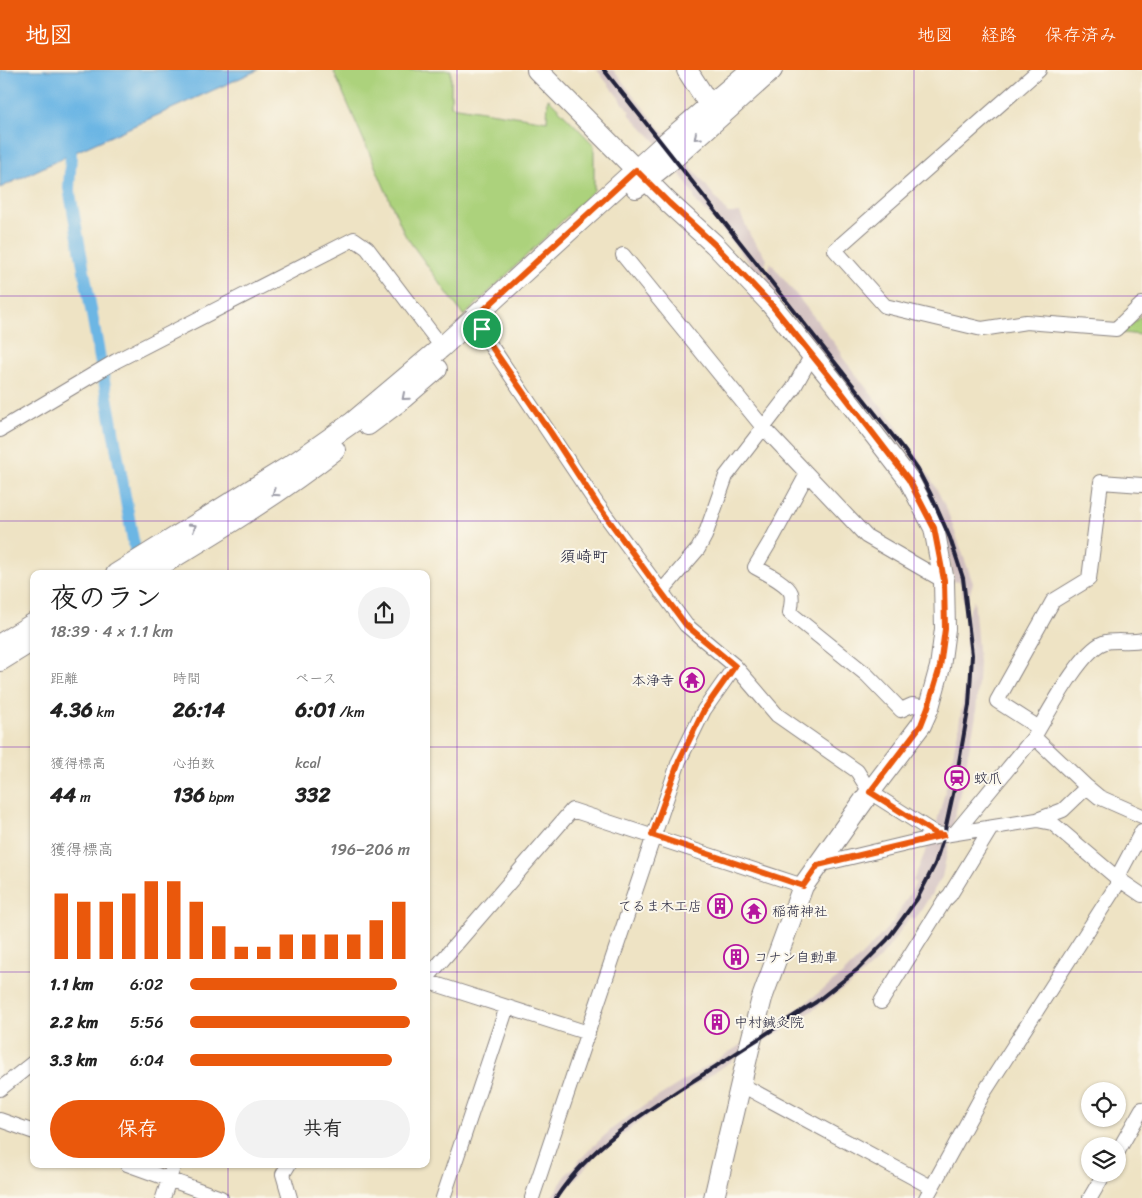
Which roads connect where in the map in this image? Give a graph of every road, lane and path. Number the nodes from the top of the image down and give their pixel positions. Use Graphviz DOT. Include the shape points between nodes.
graph roads {
  1 [pos="538,70"];
  2 [pos="687,70"];
  3 [pos="751,70"];
  4 [pos="772,70"];
  5 [pos="1038,70"];
  6 [pos="715,112"];
  7 [pos="641,175"];
  8 [pos="623,255"];
  9 [pos="1142,304"];
  10 [pos="479,323"];
  11 [pos="442,347"];
  12 [pos="812,355"];
  13 [pos="764,428"];
  14 [pos="0,430"];
  15 [pos="807,474"];
  16 [pos="1142,485"];
  17 [pos="150,565"];
  18 [pos="121,570"];
  19 [pos="944,580"];
  20 [pos="661,592"];
  21 [pos="30,625"];
  22 [pos="1142,640"];
  23 [pos="30,642"];
  24 [pos="0,644"];
  25 [pos="0,660"];
  26 [pos="735,666"];
  27 [pos="928,707"];
  28 [pos="1037,732"];
  29 [pos="1087,787"];
  30 [pos="870,792"];
  31 [pos="1142,816"];
  32 [pos="1037,820"];
  33 [pos="991,828"];
  34 [pos="1142,831"];
  35 [pos="949,834"];
  36 [pos="652,835"];
  37 [pos="818,865"];
  38 [pos="1118,878"];
  39 [pos="803,886"];
  40 [pos="1142,894"];
  41 [pos="430,975"];
  42 [pos="430,981"];
  43 [pos="881,1002"];
  44 [pos="507,1007"];
  45 [pos="588,1034"];
  46 [pos="30,1065"];
  47 [pos="740,1084"];
  48 [pos="0,1089"];
  49 [pos="1142,1109"];
  50 [pos="0,1120"];
  51 [pos="30,1131"];
  52 [pos="1126,1137"];
  53 [pos="139,1168"];
  54 [pos="173,1168"];
  55 [pos="287,1168"];
  56 [pos="170,1178"];
  57 [pos="1099,1182"];
  58 [pos="929,1193"];
  59 [pos="163,1198"];
  60 [pos="221,1198"];
  61 [pos="290,1198"];
  62 [pos="443,1198"];
  63 [pos="532,1198"];
  64 [pos="714,1198"];
  65 [pos="1090,1198"];
  1 -- 7 [label="street"];
  2 -- 6 [label="street"];
  3 -- 6 [label="street"];
  4 -- 6 [label="street"];
  5 -- 9 [label="street" via="835,250 886,306 982,329 1026,322 1116,328"];
  6 -- 7 [label="street" via="674,158"];
  7 -- 10 [label="street"];
  7 -- 12 [label="street" via="720,250 770,303"];
  8 -- 13 [label="street"];
  10 -- 11 [label="street"];
  10 -- 17 [label="street, one-way" via="400,401 312,468"];
  10 -- 20 [label="street" via="487,340 597,504"];
  11 -- 14 [label="street" via="367,248 354,239 116,361"];
  17 -- 11 [label="street, one-way" via="353,422"];
  12 -- 13 [label="street" via="793,389"];
  12 -- 19 [label="street" via="909,480 934,528"];
  13 -- 15 [label="street"];
  13 -- 20 [label="street" via="726,476 698,548"];
  15 -- 19 [label="street" via="866,536"];
  15 -- 27 [label="street" via="755,566 791,591 790,613 867,675 901,710 912,706"];
  16 -- 28 [label="street" via="1101,482 1089,579 1053,601 998,701"];
  17 -- 18 [label="street"];
  19 -- 27 [label="street" via="945,629 940,667"];
  20 -- 26 [label="street" via="686,625"];
  21 -- 24 [label="street"];
  22 -- 28 [label="street" via="1104,642 1091,651"];
  23 -- 25 [label="street"];
  26 -- 30 [label="street" via="777,715 857,772"];
  26 -- 36 [label="street" via="704,710 679,761"];
  27 -- 30 [label="street" via="921,725"];
  28 -- 29 [label="street"];
  28 -- 35 [label="street"];
  29 -- 31 [label="street" via="1099,797"];
  29 -- 32 [label="street" via="1063,810"];
  30 -- 35 [label="street" via="936,834"];
  30 -- 37 [label="street"];
  32 -- 33 [label="street"];
  32 -- 38 [label="street" via="1052,824"];
  33 -- 35 [label="street"];
  33 -- 43 [label="street"];
  34 -- 38 [label="street"];
  35 -- 37 [label="street"];
  36 -- 39 [label="street"];
  36 -- 41 [label="street" via="572,810"];
  36 -- 45 [label="street"];
  37 -- 39 [label="street"];
  38 -- 40 [label="street"];
  38 -- 58 [label="street" via="983,1094"];
  39 -- 47 [label="street" via="762,998"];
  42 -- 44 [label="street"];
  44 -- 45 [label="street"];
  44 -- 62 [label="street"];
  45 -- 63 [label="street"];
  46 -- 48 [label="street"];
  47 -- 58 [label="street"];
  47 -- 64 [label="street"];
  49 -- 52 [label="street"];
  50 -- 51 [label="street"];
  53 -- 56 [label="street"];
  54 -- 56 [label="street"];
  55 -- 61 [label="street" via="284,1174"];
  56 -- 59 [label="street"];
  56 -- 60 [label="street"];
  57 -- 65 [label="street"];
}
